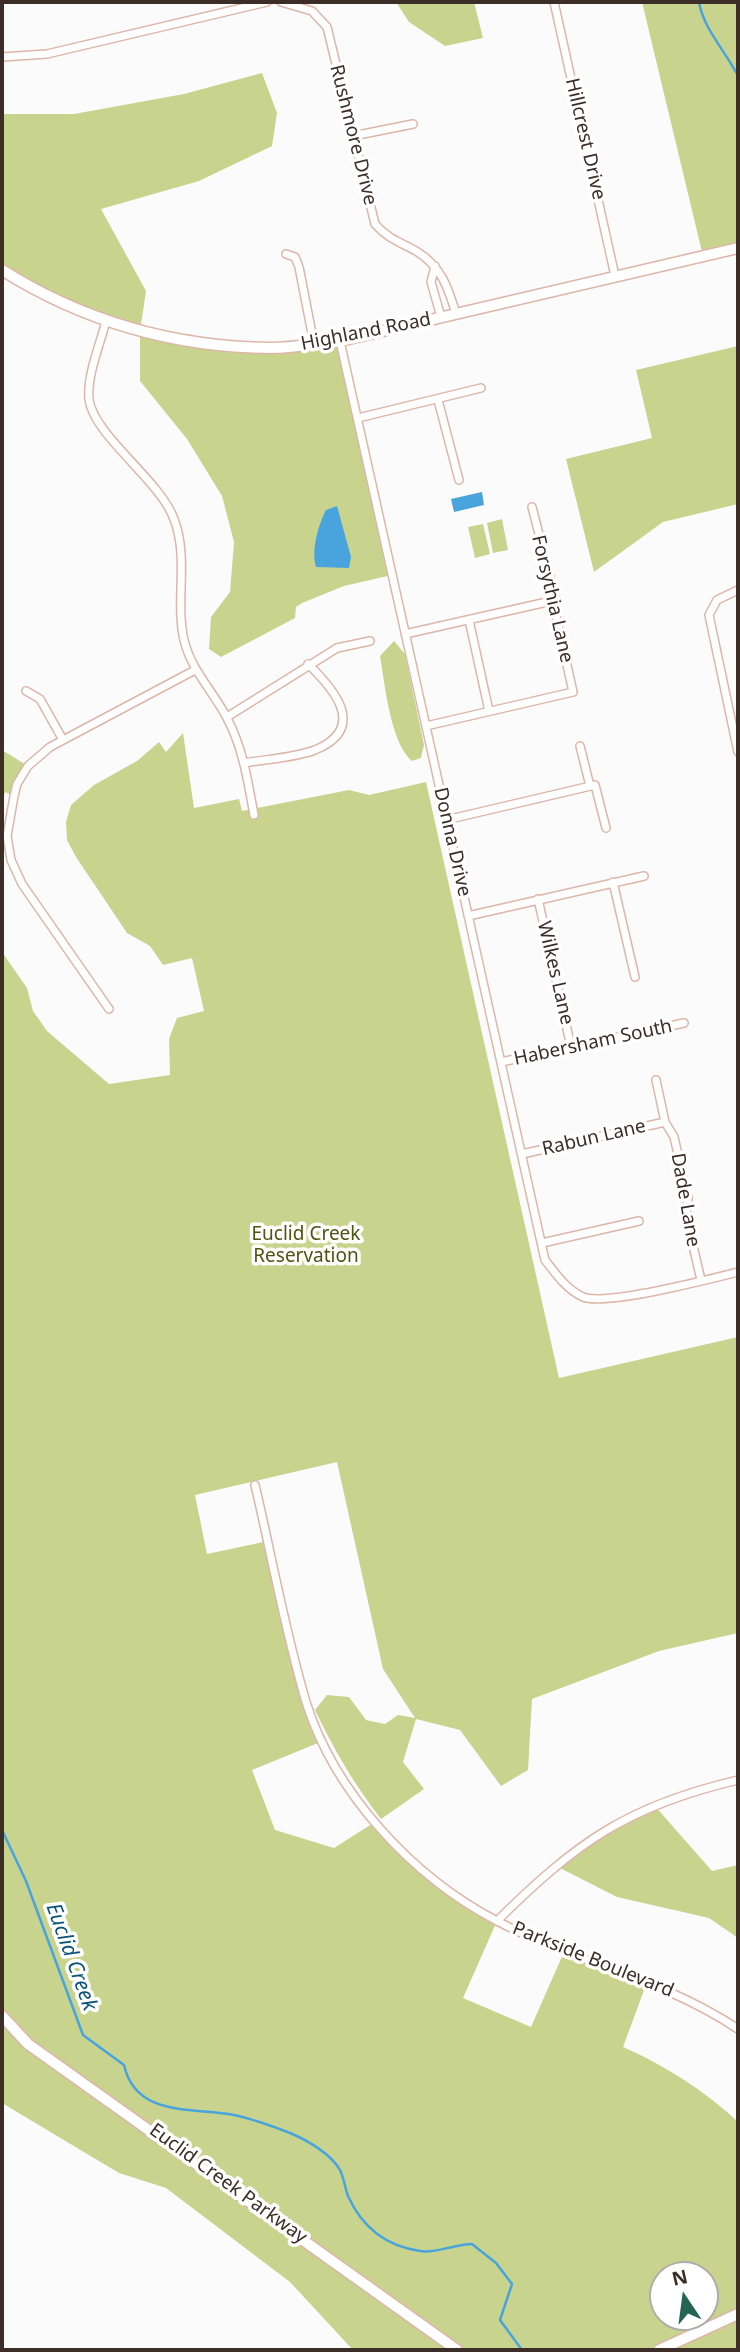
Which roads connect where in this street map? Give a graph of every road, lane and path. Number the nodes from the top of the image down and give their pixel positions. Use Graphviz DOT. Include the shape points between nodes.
graph roads {
  1 [pos="267,2"];
  2 [pos="281,2"];
  3 [pos="554,2"];
  4 [pos="2,57"];
  5 [pos="413,124"];
  6 [pos="353,136"];
  7 [pos="738,248"];
  8 [pos="286,254"];
  9 [pos="435,266"];
  10 [pos="2,270"];
  11 [pos="615,276"];
  12 [pos="456,314"];
  13 [pos="441,317"];
  14 [pos="106,321"];
  15 [pos="340,341"];
  16 [pos="314,344"];
  17 [pos="481,388"];
  18 [pos="438,400"];
  19 [pos="358,418"];
  20 [pos="458,480"];
  21 [pos="532,507"];
  22 [pos="738,590"];
  23 [pos="556,600"];
  24 [pos="469,620"];
  25 [pos="405,634"];
  26 [pos="370,641"];
  27 [pos="308,664"];
  28 [pos="195,670"];
  29 [pos="26,691"];
  30 [pos="489,711"];
  31 [pos="227,717"];
  32 [pos="426,726"];
  33 [pos="63,740"];
  34 [pos="580,747"];
  35 [pos="738,752"];
  36 [pos="244,763"];
  37 [pos="590,786"];
  38 [pos="254,815"];
  39 [pos="446,820"];
  40 [pos="606,828"];
  41 [pos="644,876"];
  42 [pos="613,882"];
  43 [pos="538,900"];
  44 [pos="468,916"];
  45 [pos="635,977"];
  46 [pos="109,1009"];
  47 [pos="684,1023"];
  48 [pos="571,1047"];
  49 [pos="501,1062"];
  50 [pos="656,1080"];
  51 [pos="665,1122"];
  52 [pos="522,1154"];
  53 [pos="639,1221"];
  54 [pos="542,1243"];
  55 [pos="738,1272"];
  56 [pos="701,1280"];
  57 [pos="255,1485"];
  58 [pos="738,1780"];
  59 [pos="497,1921"];
  60 [pos="2,2016"];
  61 [pos="738,2029"];
  62 [pos="738,2314"];
  63 [pos="457,2350"];
  64 [pos="659,2350"];
  1 -- 4 [label="street" via="47,54"];
  2 -- 6 [label="street, Rushmore Drive" via="312,10 327,27"];
  3 -- 11 [label="street, Hillcrest Drive"];
  5 -- 6 [label="street"];
  6 -- 9 [label="street, Rushmore Drive" via="376,224 387,238"];
  7 -- 11 [label="street, Highland Road"];
  8 -- 16 [label="street" via="297,261"];
  9 -- 12 [label="street"];
  9 -- 13 [label="street" via="431,282"];
  10 -- 14 [label="street, Highland Road"];
  11 -- 12 [label="street, Highland Road"];
  12 -- 13 [label="street, Highland Road"];
  13 -- 15 [label="street, Highland Road"];
  14 -- 16 [label="street, Highland Road" via="198,344 273,348"];
  14 -- 28 [label="street" via="89,401 118,447 168,501 180,546 183,638"];
  15 -- 16 [label="street, Highland Road"];
  15 -- 19 [label="street, Donna Drive"];
  17 -- 18 [label="street"];
  18 -- 19 [label="street"];
  18 -- 20 [label="street"];
  19 -- 25 [label="street, Donna Drive"];
  21 -- 23 [label="street, Forsythia Lane"];
  22 -- 35 [label="street" via="717,600 709,615"];
  23 -- 24 [label="street"];
  23 -- 30 [label="street, Forsythia Lane" via="573,692"];
  24 -- 25 [label="street"];
  24 -- 30 [label="street"];
  25 -- 32 [label="street, Donna Drive"];
  26 -- 27 [label="street" via="337,648"];
  27 -- 31 [label="street"];
  27 -- 36 [label="street" via="341,702 342,723 332,740 314,750"];
  28 -- 31 [label="street"];
  28 -- 33 [label="street"];
  29 -- 33 [label="street" via="40,699"];
  30 -- 32 [label="street"];
  31 -- 36 [label="street"];
  32 -- 39 [label="street, Donna Drive"];
  33 -- 46 [label="street" via="29,766 17,784 9,817 9,848 22,884"];
  34 -- 37 [label="street"];
  36 -- 38 [label="street"];
  37 -- 39 [label="street"];
  37 -- 40 [label="street" via="595,785"];
  39 -- 44 [label="street, Donna Drive"];
  41 -- 42 [label="street"];
  42 -- 43 [label="street"];
  42 -- 45 [label="street"];
  43 -- 44 [label="street"];
  43 -- 48 [label="street, Wilkes Lane"];
  44 -- 49 [label="street, Donna Drive"];
  47 -- 48 [label="street, Habersham South"];
  48 -- 49 [label="street, Habersham South"];
  49 -- 52 [label="street, Donna Drive"];
  50 -- 51 [label="street, Dade Lane"];
  51 -- 52 [label="street, Rabun Lane"];
  51 -- 56 [label="street, Dade Lane" via="677,1149"];
  52 -- 54 [label="street, Donna Drive"];
  53 -- 54 [label="street"];
  54 -- 56 [label="street, Donna Drive" via="545,1260 564,1285 585,1298 615,1298"];
  55 -- 56 [label="street, Donna Drive"];
  57 -- 59 [label="street, Parkside Boulevard" via="307,1703 327,1749 375,1822 406,1855 447,1890"];
  58 -- 59 [label="street" via="643,1809 590,1839 542,1876"];
  59 -- 61 [label="street, Parkside Boulevard" via="702,2004"];
  60 -- 63 [label="street, Euclid Creek Parkway" via="28,2044"];
  62 -- 64 [label="street"];
}
